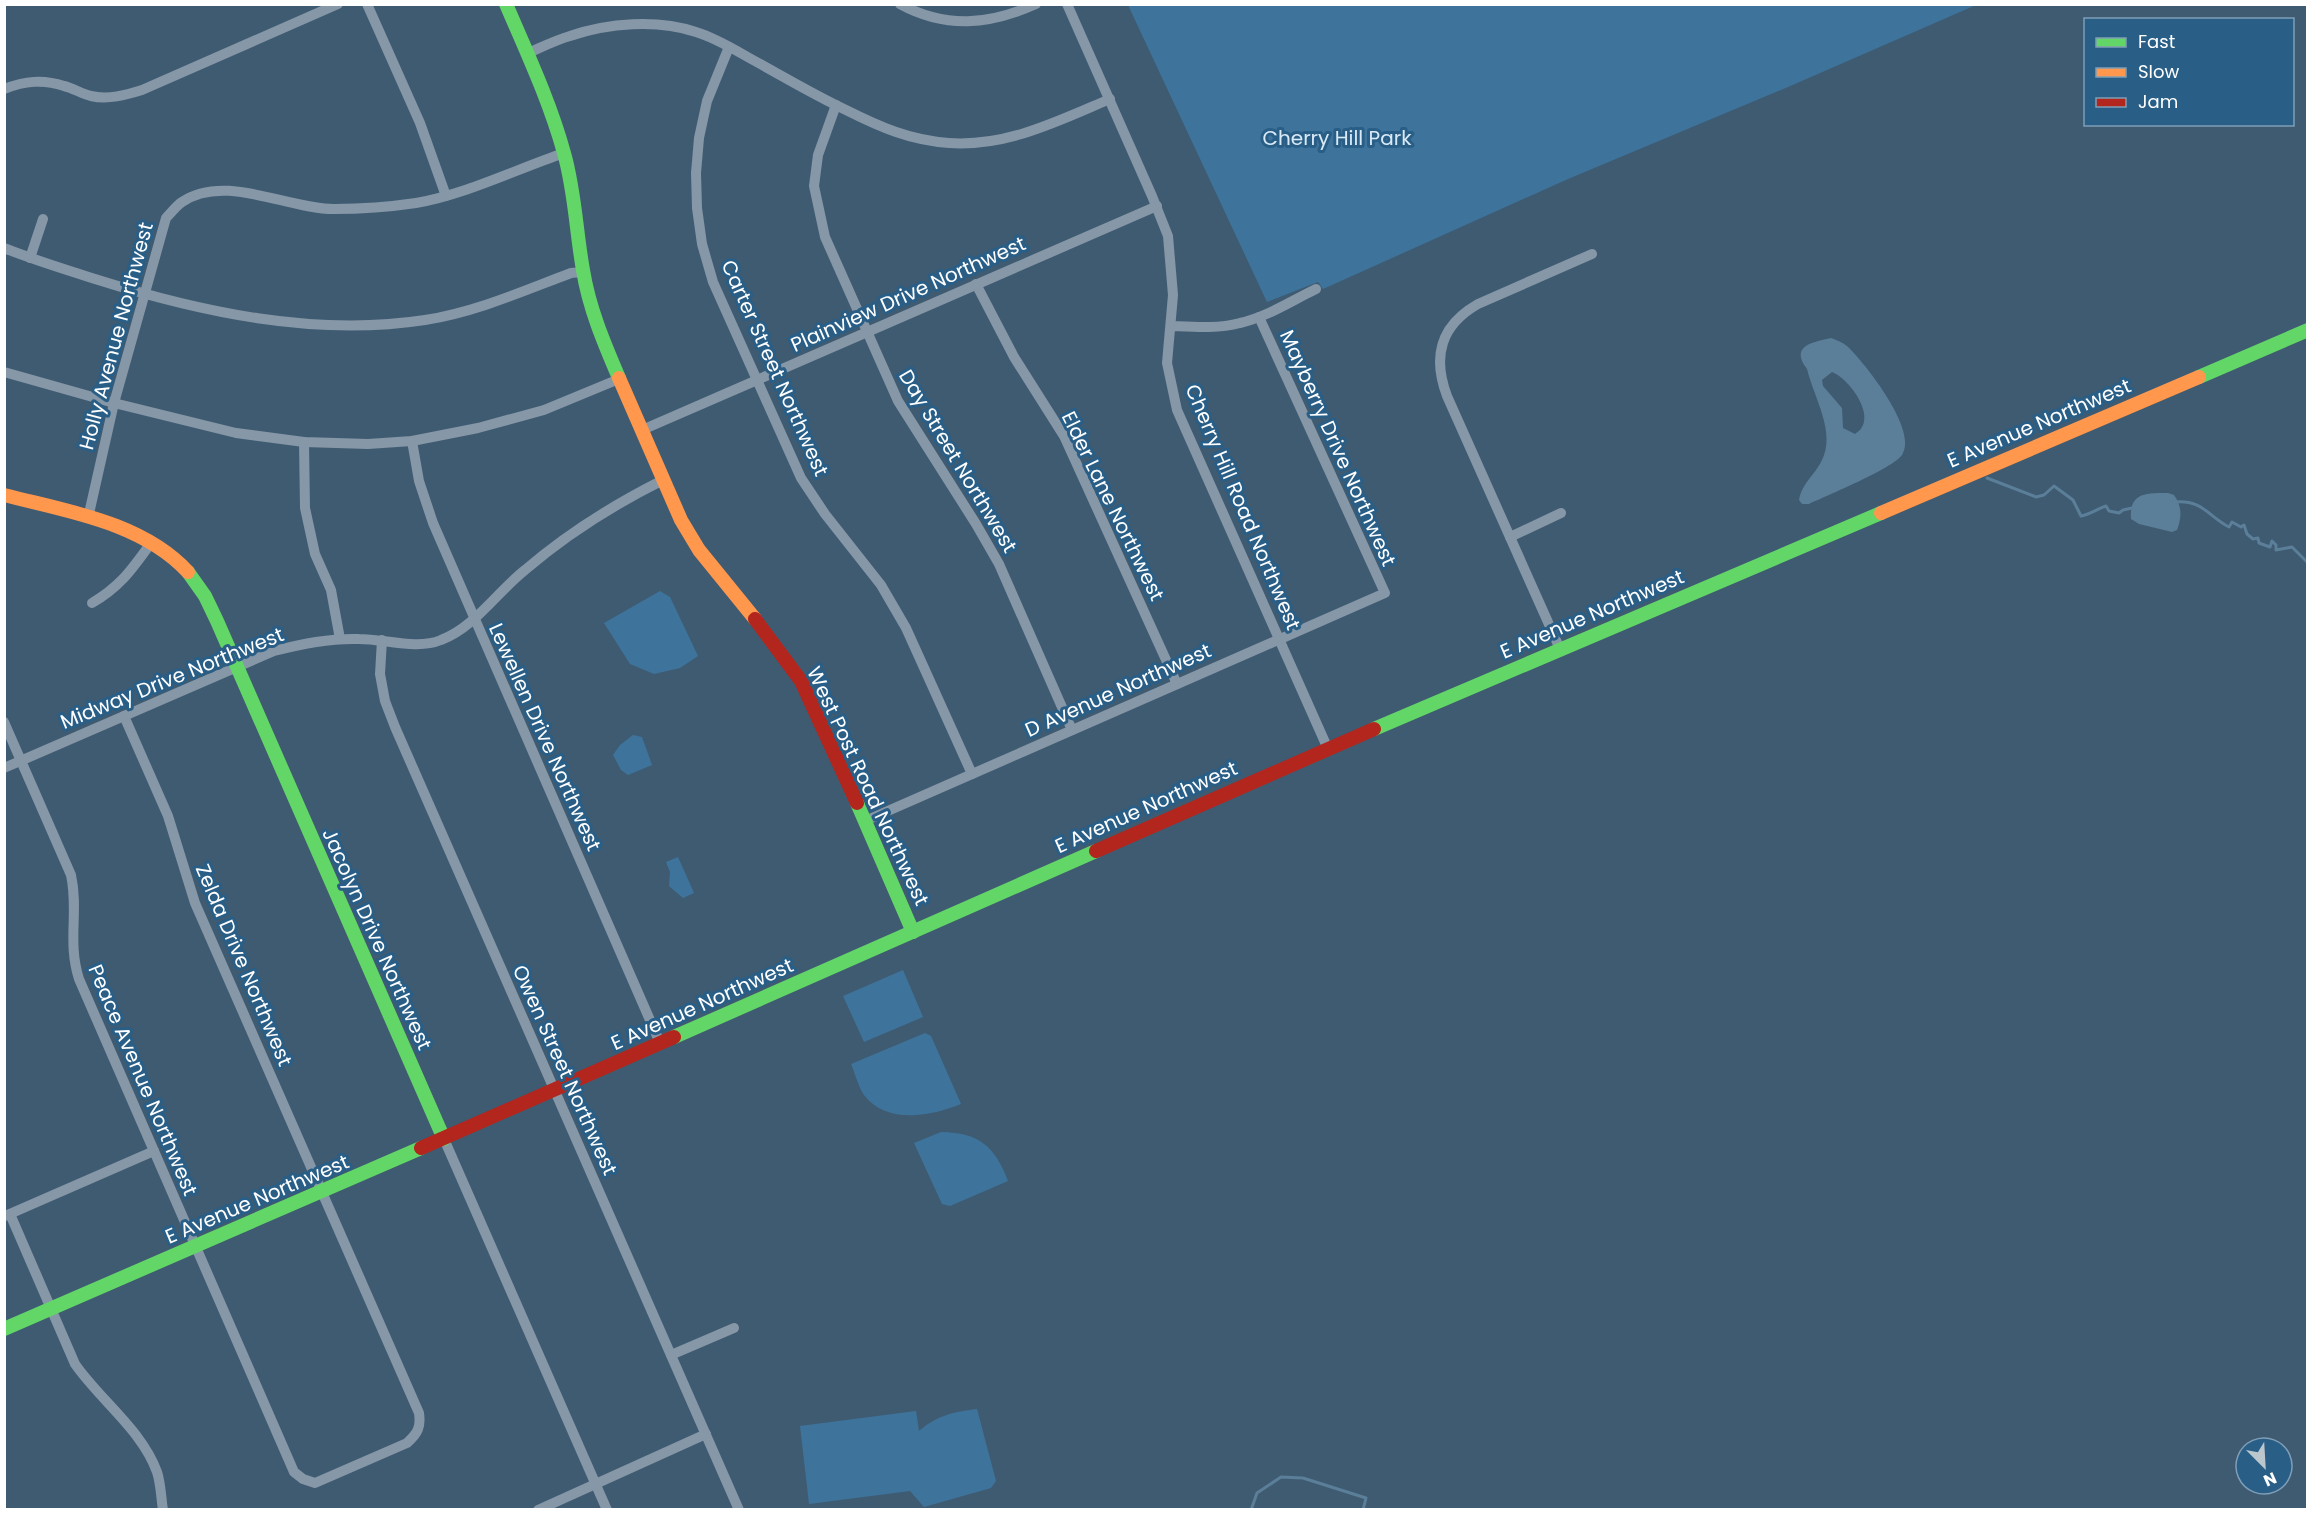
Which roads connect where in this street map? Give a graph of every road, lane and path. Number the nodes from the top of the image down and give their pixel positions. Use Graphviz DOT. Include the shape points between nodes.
graph roads {
  1 [pos="338,4"];
  2 [pos="367,4"];
  3 [pos="506,4"];
  4 [pos="900,4"];
  5 [pos="1036,4"];
  6 [pos="1067,4"];
  7 [pos="729,47"];
  8 [pos="528,53"];
  9 [pos="4,89"];
  10 [pos="1110,99"];
  11 [pos="836,105"];
  12 [pos="564,153"];
  13 [pos="446,195"];
  14 [pos="1156,206"];
  15 [pos="43,219"];
  16 [pos="4,248"];
  17 [pos="1593,254"];
  18 [pos="30,258"];
  19 [pos="583,272"];
  20 [pos="976,284"];
  21 [pos="1316,289"];
  22 [pos="143,294"];
  23 [pos="1259,317"];
  24 [pos="1170,326"];
  25 [pos="2307,330"];
  26 [pos="866,332"];
  27 [pos="4,372"];
  28 [pos="619,379"];
  29 [pos="756,380"];
  30 [pos="114,403"];
  31 [pos="642,430"];
  32 [pos="412,441"];
  33 [pos="304,442"];
  34 [pos="663,480"];
  35 [pos="4,495"];
  36 [pos="1561,513"];
  37 [pos="88,518"];
  38 [pos="1510,537"];
  39 [pos="151,543"];
  40 [pos="1384,593"];
  41 [pos="92,603"];
  42 [pos="474,619"];
  43 [pos="340,639"];
  44 [pos="1279,639"];
  45 [pos="382,640"];
  46 [pos="1560,649"];
  47 [pos="237,667"];
  48 [pos="1177,684"];
  49 [pos="124,716"];
  50 [pos="4,722"];
  51 [pos="1072,730"];
  52 [pos="1328,749"];
  53 [pos="21,761"];
  54 [pos="4,768"];
  55 [pos="972,774"];
  56 [pos="865,821"];
  57 [pos="913,932"];
  58 [pos="660,1043"];
  59 [pos="554,1090"];
  60 [pos="444,1138"];
  61 [pos="154,1151"];
  62 [pos="322,1192"];
  63 [pos="7,1215"];
  64 [pos="195,1247"];
  65 [pos="51,1309"];
  66 [pos="734,1328"];
  67 [pos="4,1329"];
  68 [pos="671,1355"];
  69 [pos="706,1434"];
  70 [pos="407,1443"];
  71 [pos="596,1484"];
  72 [pos="163,1509"];
  73 [pos="538,1509"];
  74 [pos="607,1509"];
  75 [pos="739,1509"];
  1 -- 9 [label="street" via="142,90 117,97 91,96 45,81 21,82"];
  2 -- 13 [label="street" via="420,123"];
  3 -- 8 [label="street, West Post Road Northwest"];
  4 -- 5 [label="street" via="944,20 976,23"];
  6 -- 10 [label="street, Cherry Hill Road Northwest"];
  7 -- 8 [label="street" via="696,32 667,25 638,25 571,35"];
  7 -- 11 [label="street"];
  7 -- 29 [label="street, Carter Street Northwest" via="707,101 699,138 697,208 713,282"];
  8 -- 12 [label="street, West Post Road Northwest"];
  10 -- 11 [label="street" via="1032,132 992,142 950,143 889,131"];
  10 -- 14 [label="street, Cherry Hill Road Northwest"];
  11 -- 26 [label="street, Day Street Northwest" via="818,155 814,186 825,237"];
  12 -- 13 [label="street, Holly Avenue Northwest"];
  12 -- 19 [label="street, West Post Road Northwest"];
  13 -- 22 [label="street, Holly Avenue Northwest" via="376,208 331,209 223,190 199,194 182,202 166,218"];
  14 -- 20 [label="street, Plainview Drive Northwest"];
  14 -- 24 [label="street, Cherry Hill Road Northwest" via="1168,236 1173,271"];
  15 -- 18 [label="street"];
  16 -- 18 [label="street"];
  17 -- 38 [label="street" via="1471,308 1453,324 1443,341 1441,379"];
  18 -- 22 [label="street"];
  19 -- 22 [label="street" via="480,307 425,320 369,325 313,325 241,316"];
  19 -- 28 [label="street, West Post Road Northwest" via="598,329"];
  20 -- 26 [label="street, Plainview Drive Northwest"];
  20 -- 48 [label="street, Elder Lane Northwest" via="1014,357 1064,436"];
  21 -- 23 [label="street"];
  22 -- 30 [label="street, Holly Avenue Northwest"];
  23 -- 24 [label="street" via="1221,326"];
  23 -- 40 [label="street, Mayberry Drive Northwest"];
  24 -- 44 [label="street, Cherry Hill Road Northwest" via="1167,363 1177,410"];
  25 -- 46 [label="street, E Avenue Northwest"];
  26 -- 29 [label="street, Plainview Drive Northwest"];
  26 -- 51 [label="street, Day Street Northwest" via="898,401 999,564"];
  27 -- 30 [label="street"];
  28 -- 31 [label="street, West Post Road Northwest"];
  28 -- 32 [label="street" via="544,410"];
  29 -- 31 [label="street, Plainview Drive Northwest"];
  29 -- 55 [label="street, Carter Street Northwest" via="801,478 881,585 906,628"];
  30 -- 33 [label="street" via="236,433"];
  30 -- 37 [label="street, Holly Avenue Northwest"];
  31 -- 34 [label="street, West Post Road Northwest"];
  32 -- 33 [label="street"];
  32 -- 42 [label="street, Lewellen Drive Northwest" via="425,503"];
  33 -- 43 [label="street" via="305,508 315,554 331,590"];
  34 -- 42 [label="street, Midway Drive Northwest" via="606,511 551,548"];
  34 -- 56 [label="street, West Post Road Northwest" via="699,550 801,681"];
  35 -- 37 [label="street, Jacolyn Drive Northwest"];
  36 -- 38 [label="street"];
  37 -- 39 [label="street, Jacolyn Drive Northwest" via="128,530"];
  38 -- 46 [label="street"];
  39 -- 41 [label="street" via="123,581"];
  39 -- 47 [label="street, Jacolyn Drive Northwest" via="192,577 211,606"];
  40 -- 44 [label="street, D Avenue Northwest"];
  42 -- 45 [label="street, Midway Drive Northwest" via="440,641 422,644"];
  42 -- 58 [label="street, Lewellen Drive Northwest"];
  43 -- 45 [label="street, Midway Drive Northwest"];
  43 -- 47 [label="street, Midway Drive Northwest" via="274,651"];
  44 -- 48 [label="street, D Avenue Northwest"];
  44 -- 52 [label="street, Cherry Hill Road Northwest"];
  45 -- 59 [label="street, Owen Street Northwest" via="380,674 385,701"];
  46 -- 52 [label="street, E Avenue Northwest"];
  47 -- 49 [label="street, Midway Drive Northwest"];
  47 -- 60 [label="street, Jacolyn Drive Northwest"];
  48 -- 51 [label="street, D Avenue Northwest"];
  49 -- 53 [label="street, Midway Drive Northwest"];
  49 -- 62 [label="street, Zelda Drive Northwest" via="168,816 195,903"];
  50 -- 53 [label="street, Peace Avenue Northwest"];
  51 -- 55 [label="street, D Avenue Northwest"];
  52 -- 57 [label="street, E Avenue Northwest"];
  53 -- 54 [label="street, Midway Drive Northwest"];
  53 -- 61 [label="street, Peace Avenue Northwest" via="71,875 76,896 72,941 79,979"];
  55 -- 56 [label="street, D Avenue Northwest"];
  56 -- 57 [label="street, West Post Road Northwest"];
  57 -- 58 [label="street, E Avenue Northwest"];
  58 -- 59 [label="street, E Avenue Northwest"];
  59 -- 60 [label="street, E Avenue Northwest"];
  59 -- 68 [label="street, Owen Street Northwest"];
  60 -- 62 [label="street, E Avenue Northwest"];
  60 -- 71 [label="street, Jacolyn Drive Northwest"];
  61 -- 63 [label="street"];
  61 -- 64 [label="street, Peace Avenue Northwest"];
  62 -- 64 [label="street, E Avenue Northwest"];
  62 -- 70 [label="street, Zelda Drive Northwest" via="419,1413 421,1425"];
  63 -- 65 [label="street"];
  64 -- 65 [label="street, E Avenue Northwest"];
  64 -- 70 [label="street, Peace Avenue Northwest" via="294,1472 315,1483"];
  65 -- 67 [label="street, E Avenue Northwest"];
  65 -- 72 [label="street" via="75,1364 143,1447 157,1472"];
  66 -- 68 [label="street"];
  68 -- 69 [label="street, Owen Street Northwest"];
  69 -- 71 [label="street"];
  69 -- 75 [label="street, Owen Street Northwest"];
  71 -- 73 [label="street"];
  71 -- 74 [label="street, Jacolyn Drive Northwest"];
}
